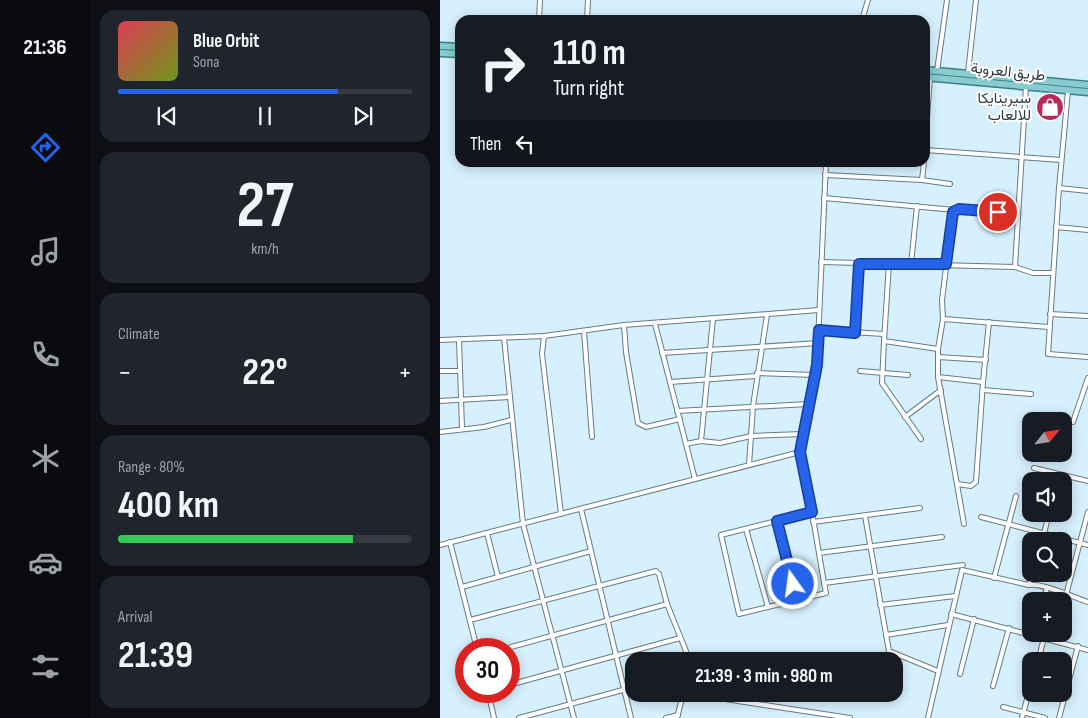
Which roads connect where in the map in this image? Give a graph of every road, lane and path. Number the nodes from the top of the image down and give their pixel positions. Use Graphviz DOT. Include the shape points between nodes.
graph roads {
  1 [pos="540,0"];
  2 [pos="588,0"];
  3 [pos="868,0"];
  4 [pos="947,0"];
  5 [pos="976,0"];
  6 [pos="539,15"];
  7 [pos="587,15"];
  8 [pos="864,15"];
  9 [pos="440,46"];
  10 [pos="455,47"];
  11 [pos="440,53"];
  12 [pos="455,54"];
  13 [pos="930,70"];
  14 [pos="937,71"];
  15 [pos="968,73"];
  16 [pos="930,77"];
  17 [pos="1088,85"];
  18 [pos="1026,86"];
  19 [pos="1068,91"];
  20 [pos="1088,92"];
  21 [pos="930,150"];
  22 [pos="1022,157"];
  23 [pos="1061,160"];
  24 [pos="826,167"];
  25 [pos="923,167"];
  26 [pos="825,174"];
  27 [pos="922,180"];
  28 [pos="950,184"];
  29 [pos="1059,188"];
  30 [pos="1088,191"];
  31 [pos="824,198"];
  32 [pos="917,206"];
  33 [pos="956,210"];
  34 [pos="1018,213"];
  35 [pos="1056,227"];
  36 [pos="1088,230"];
  37 [pos="821,262"];
  38 [pos="859,264"];
  39 [pos="889,264"];
  40 [pos="911,264"];
  41 [pos="946,264"];
  42 [pos="1014,267"];
  43 [pos="1052,273"];
  44 [pos="819,310"];
  45 [pos="1050,314"];
  46 [pos="767,315"];
  47 [pos="1088,316"];
  48 [pos="943,318"];
  49 [pos="713,319"];
  50 [pos="989,322"];
  51 [pos="655,324"];
  52 [pos="624,326"];
  53 [pos="1049,327"];
  54 [pos="819,330"];
  55 [pos="584,331"];
  56 [pos="855,333"];
  57 [pos="884,334"];
  58 [pos="544,336"];
  59 [pos="504,338"];
  60 [pos="459,339"];
  61 [pos="440,340"];
  62 [pos="884,341"];
  63 [pos="819,343"];
  64 [pos="761,347"];
  65 [pos="938,349"];
  66 [pos="710,350"];
  67 [pos="662,353"];
  68 [pos="938,357"];
  69 [pos="1088,357"];
  70 [pos="986,360"];
  71 [pos="440,371"];
  72 [pos="459,371"];
  73 [pos="860,372"];
  74 [pos="882,373"];
  75 [pos="757,375"];
  76 [pos="815,375"];
  77 [pos="908,375"];
  78 [pos="938,377"];
  79 [pos="1088,378"];
  80 [pos="707,380"];
  81 [pos="670,382"];
  82 [pos="983,382"];
  83 [pos="941,390"];
  84 [pos="983,390"];
  85 [pos="1031,394"];
  86 [pos="509,397"];
  87 [pos="459,400"];
  88 [pos="440,401"];
  89 [pos="808,404"];
  90 [pos="753,406"];
  91 [pos="704,409"];
  92 [pos="677,411"];
  93 [pos="905,417"];
  94 [pos="680,419"];
  95 [pos="511,420"];
  96 [pos="1073,422"];
  97 [pos="462,428"];
  98 [pos="440,432"];
  99 [pos="802,434"];
  100 [pos="751,436"];
  101 [pos="592,437"];
  102 [pos="921,440"];
  103 [pos="701,441"];
  104 [pos="686,444"];
  105 [pos="800,452"];
  106 [pos="749,465"];
  107 [pos="1034,468"];
  108 [pos="1051,472"];
  109 [pos="1072,477"];
  110 [pos="695,479"];
  111 [pos="1088,481"];
  112 [pos="957,484"];
  113 [pos="1016,496"];
  114 [pos="920,508"];
  115 [pos="581,509"];
  116 [pos="812,512"];
  117 [pos="1088,512"];
  118 [pos="561,514"];
  119 [pos="865,516"];
  120 [pos="981,516"];
  121 [pos="777,521"];
  122 [pos="813,522"];
  123 [pos="523,524"];
  124 [pos="964,524"];
  125 [pos="1008,524"];
  126 [pos="746,529"];
  127 [pos="1040,532"];
  128 [pos="487,533"];
  129 [pos="942,537"];
  130 [pos="1072,540"];
  131 [pos="450,542"];
  132 [pos="1079,542"];
  133 [pos="440,545"];
  134 [pos="1088,545"];
  135 [pos="870,547"];
  136 [pos="591,551"];
  137 [pos="819,553"];
  138 [pos="963,565"];
  139 [pos="533,567"];
  140 [pos="875,576"];
  141 [pos="498,577"];
  142 [pos="994,578"];
  143 [pos="1030,582"];
  144 [pos="824,583"];
  145 [pos="1029,585"];
  146 [pos="599,586"];
  147 [pos="462,587"];
  148 [pos="1047,588"];
  149 [pos="1046,592"];
  150 [pos="1058,592"];
  151 [pos="1067,592"];
  152 [pos="955,596"];
  153 [pos="1072,597"];
  154 [pos="797,600"];
  155 [pos="542,601"];
  156 [pos="1088,602"];
  157 [pos="668,604"];
  158 [pos="880,605"];
  159 [pos="768,607"];
  160 [pos="951,614"];
  161 [pos="470,620"];
  162 [pos="974,620"];
  163 [pos="608,621"];
  164 [pos="948,625"];
  165 [pos="1009,628"];
  166 [pos="1022,631"];
  167 [pos="886,635"];
  168 [pos="552,636"];
  169 [pos="474,638"];
  170 [pos="680,638"];
  171 [pos="1061,642"];
  172 [pos="520,645"];
  173 [pos="1078,646"];
  174 [pos="1088,650"];
  175 [pos="686,652"];
  176 [pos="616,655"];
  177 [pos="560,670"];
  178 [pos="938,671"];
  179 [pos="960,674"];
  180 [pos="520,682"];
  181 [pos="993,686"];
  182 [pos="624,689"];
  183 [pos="681,702"];
  184 [pos="745,702"];
  185 [pos="1026,702"];
  186 [pos="491,703"];
  187 [pos="570,704"];
  188 [pos="1003,707"];
  189 [pos="1024,712"];
  190 [pos="678,717"];
  191 [pos="494,718"];
  192 [pos="519,718"];
  193 [pos="574,718"];
  194 [pos="631,718"];
  195 [pos="666,718"];
  196 [pos="850,718"];
  197 [pos="928,718"];
  198 [pos="1022,718"];
  199 [pos="1045,718"];
  200 [pos="1059,718"];
  1 -- 6 [label="street"];
  2 -- 7 [label="street"];
  3 -- 8 [label="street"];
  4 -- 14 [label="street"];
  5 -- 15 [label="street"];
  9 -- 10 [label="main road"];
  11 -- 12 [label="main road"];
  13 -- 14 [label="main road"];
  14 -- 15 [label="main road"];
  15 -- 17 [label="main road"];
  16 -- 18 [label="main road, طريق العروبة"];
  18 -- 19 [label="main road, طريق العروبة"];
  18 -- 22 [label="street"];
  19 -- 20 [label="main road, طريق العروبة"];
  19 -- 23 [label="street"];
  21 -- 22 [label="street"];
  22 -- 23 [label="street"];
  22 -- 34 [label="street"];
  23 -- 29 [label="street"];
  24 -- 26 [label="street"];
  25 -- 27 [label="street"];
  26 -- 27 [label="street"];
  26 -- 31 [label="street"];
  27 -- 28 [label="street"];
  29 -- 30 [label="street"];
  29 -- 35 [label="street"];
  31 -- 32 [label="street"];
  31 -- 37 [label="street"];
  32 -- 33 [label="street"];
  32 -- 40 [label="street"];
  33 -- 34 [label="street"];
  33 -- 41 [label="street" via="952,216"];
  34 -- 42 [label="street"];
  35 -- 36 [label="street"];
  35 -- 43 [label="street"];
  37 -- 38 [label="street"];
  37 -- 44 [label="street"];
  38 -- 39 [label="street"];
  38 -- 56 [label="street"];
  39 -- 40 [label="street"];
  39 -- 57 [label="street"];
  40 -- 41 [label="street"];
  41 -- 42 [label="street"];
  41 -- 48 [label="street"];
  42 -- 43 [label="street" via="1033,273"];
  43 -- 45 [label="street"];
  44 -- 46 [label="street"];
  44 -- 54 [label="street"];
  45 -- 47 [label="street"];
  45 -- 53 [label="street"];
  46 -- 49 [label="street"];
  46 -- 64 [label="street"];
  48 -- 50 [label="street"];
  48 -- 65 [label="street"];
  49 -- 51 [label="street"];
  49 -- 66 [label="street"];
  50 -- 53 [label="street"];
  50 -- 70 [label="street"];
  51 -- 52 [label="street"];
  51 -- 67 [label="street"];
  52 -- 55 [label="street"];
  52 -- 94 [label="street" via="638,422 646,427"];
  53 -- 69 [label="street" via="1048,354"];
  54 -- 56 [label="street"];
  54 -- 63 [label="street"];
  55 -- 58 [label="street"];
  55 -- 101 [label="street"];
  56 -- 57 [label="street"];
  57 -- 62 [label="street"];
  58 -- 59 [label="street"];
  58 -- 118 [label="street" via="542,354"];
  59 -- 60 [label="street"];
  59 -- 86 [label="street"];
  60 -- 61 [label="street"];
  60 -- 72 [label="street"];
  62 -- 65 [label="street"];
  62 -- 74 [label="street"];
  63 -- 64 [label="street"];
  63 -- 76 [label="street"];
  64 -- 66 [label="street"];
  64 -- 75 [label="street"];
  65 -- 68 [label="street"];
  66 -- 67 [label="street"];
  66 -- 80 [label="street"];
  67 -- 81 [label="street"];
  68 -- 70 [label="street"];
  68 -- 78 [label="street"];
  70 -- 82 [label="street"];
  71 -- 72 [label="street"];
  72 -- 87 [label="street"];
  73 -- 74 [label="street"];
  74 -- 77 [label="street"];
  74 -- 93 [label="street" via="882,383"];
  75 -- 76 [label="street"];
  75 -- 80 [label="street"];
  75 -- 90 [label="street"];
  76 -- 89 [label="street"];
  78 -- 82 [label="street"];
  78 -- 83 [label="street"];
  79 -- 96 [label="street"];
  80 -- 81 [label="street"];
  80 -- 91 [label="street"];
  81 -- 92 [label="street"];
  82 -- 84 [label="street"];
  83 -- 93 [label="street"];
  83 -- 112 [label="street"];
  84 -- 85 [label="street"];
  84 -- 112 [label="street" via="976,482 971,486"];
  86 -- 87 [label="street"];
  86 -- 95 [label="street"];
  87 -- 88 [label="street"];
  87 -- 97 [label="street"];
  89 -- 90 [label="street"];
  89 -- 99 [label="street"];
  90 -- 91 [label="street"];
  90 -- 100 [label="street"];
  91 -- 92 [label="street"];
  91 -- 103 [label="street"];
  92 -- 94 [label="street"];
  93 -- 102 [label="street"];
  94 -- 104 [label="street"];
  95 -- 97 [label="street" via="484,427"];
  95 -- 123 [label="street"];
  97 -- 98 [label="street"];
  99 -- 100 [label="street"];
  99 -- 105 [label="street"];
  100 -- 103 [label="street" via="717,443"];
  100 -- 106 [label="street"];
  103 -- 104 [label="street"];
  104 -- 110 [label="street"];
  105 -- 106 [label="street"];
  105 -- 116 [label="street"];
  106 -- 110 [label="street"];
  107 -- 108 [label="street"];
  109 -- 111 [label="street"];
  110 -- 115 [label="street"];
  112 -- 124 [label="street"];
  113 -- 125 [label="street"];
  114 -- 119 [label="street"];
  115 -- 118 [label="street"];
  115 -- 136 [label="street"];
  116 -- 121 [label="street"];
  116 -- 122 [label="street"];
  117 -- 132 [label="street"];
  118 -- 123 [label="street"];
  119 -- 122 [label="street"];
  119 -- 135 [label="street"];
  120 -- 125 [label="street"];
  121 -- 126 [label="street"];
  121 -- 154 [label="street"];
  122 -- 137 [label="street"];
  123 -- 128 [label="street"];
  123 -- 139 [label="street"];
  125 -- 127 [label="street"];
  125 -- 142 [label="street"];
  126 -- 159 [label="street"];
  126 -- 159 [label="street" via="721,535 740,614"];
  128 -- 131 [label="street"];
  128 -- 141 [label="street"];
  129 -- 135 [label="street"];
  130 -- 132 [label="street"];
  131 -- 133 [label="street"];
  131 -- 147 [label="street"];
  132 -- 134 [label="street"];
  132 -- 151 [label="street"];
  135 -- 137 [label="street"];
  135 -- 140 [label="street"];
  136 -- 139 [label="street"];
  136 -- 146 [label="street"];
  137 -- 144 [label="street"];
  138 -- 140 [label="street"];
  139 -- 141 [label="street"];
  139 -- 155 [label="street"];
  140 -- 144 [label="street"];
  140 -- 158 [label="street"];
  141 -- 147 [label="street"];
  142 -- 145 [label="street"];
  142 -- 152 [label="street" via="962,570"];
  143 -- 145 [label="street"];
  144 -- 154 [label="street" via="826,593"];
  145 -- 148 [label="street" via="1040,584"];
  146 -- 155 [label="street"];
  146 -- 157 [label="street" via="656,571 660,574"];
  146 -- 163 [label="street"];
  147 -- 161 [label="street"];
  148 -- 149 [label="street"];
  148 -- 150 [label="street"];
  152 -- 158 [label="street"];
  152 -- 160 [label="street"];
  153 -- 156 [label="street"];
  154 -- 159 [label="street"];
  155 -- 161 [label="street"];
  155 -- 168 [label="street"];
  157 -- 163 [label="street"];
  157 -- 170 [label="street"];
  158 -- 167 [label="street"];
  160 -- 162 [label="street"];
  160 -- 164 [label="street"];
  161 -- 169 [label="street"];
  162 -- 165 [label="street"];
  162 -- 179 [label="street"];
  163 -- 168 [label="street"];
  163 -- 176 [label="street"];
  164 -- 167 [label="street"];
  164 -- 178 [label="street"];
  165 -- 166 [label="street"];
  165 -- 181 [label="street"];
  167 -- 178 [label="street" via="889,651"];
  168 -- 172 [label="street"];
  168 -- 177 [label="street"];
  170 -- 175 [label="street"];
  170 -- 176 [label="street"];
  171 -- 173 [label="street"];
  173 -- 174 [label="street"];
  173 -- 200 [label="street"];
  176 -- 177 [label="street"];
  176 -- 182 [label="street"];
  177 -- 180 [label="street"];
  177 -- 187 [label="street"];
  178 -- 197 [label="street"];
  182 -- 187 [label="street"];
  182 -- 194 [label="street"];
  183 -- 190 [label="street"];
  184 -- 196 [label="street"];
  185 -- 189 [label="street"];
  186 -- 191 [label="street"];
  187 -- 192 [label="street"];
  187 -- 193 [label="street"];
  188 -- 189 [label="street"];
  189 -- 198 [label="street"];
  189 -- 199 [label="street"];
  190 -- 195 [label="street"];
}
